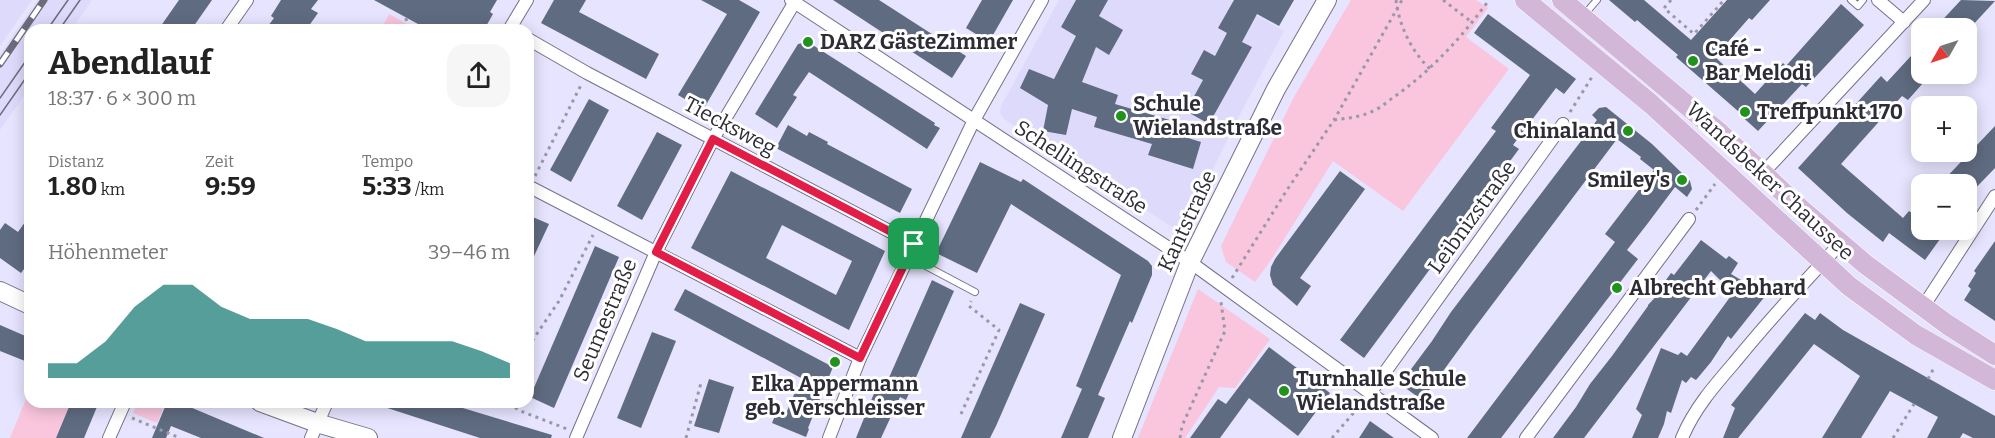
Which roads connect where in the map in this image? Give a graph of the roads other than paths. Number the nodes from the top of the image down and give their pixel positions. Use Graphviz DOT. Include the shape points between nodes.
graph roads {
  1 [pos="247,0"];
  2 [pos="527,0"];
  3 [pos="1042,0"];
  4 [pos="1327,0"];
  5 [pos="1525,0"];
  6 [pos="1562,0"];
  7 [pos="1597,0"];
  8 [pos="1851,0"];
  9 [pos="1863,0"];
  10 [pos="1878,0"];
  11 [pos="1924,0"];
  12 [pos="794,1"];
  13 [pos="1581,18"];
  14 [pos="1904,22"];
  15 [pos="230,24"];
  16 [pos="513,24"];
  17 [pos="534,42"];
  18 [pos="974,120"];
  19 [pos="1563,124"];
  20 [pos="713,139"];
  21 [pos="1763,172"];
  22 [pos="534,190"];
  23 [pos="1995,196"];
  24 [pos="1689,219"];
  25 [pos="1841,243"];
  26 [pos="914,244"];
  27 [pos="656,252"];
  28 [pos="909,257"];
  29 [pos="1190,262"];
  30 [pos="1822,263"];
  31 [pos="0,291"];
  32 [pos="975,292"];
  33 [pos="24,302"];
  34 [pos="1923,307"];
  35 [pos="1995,355"];
  36 [pos="860,358"];
  37 [pos="1995,380"];
  38 [pos="1370,393"];
  39 [pos="123,408"];
  40 [pos="271,408"];
  41 [pos="324,408"];
  42 [pos="314,431"];
  43 [pos="577,436"];
  44 [pos="109,438"];
  45 [pos="368,438"];
  46 [pos="829,438"];
  47 [pos="1122,438"];
  48 [pos="1432,438"];
  49 [pos="1526,438"];
  50 [pos="1682,438"];
  1 -- 15 [label="street"];
  2 -- 16 [label="street"];
  3 -- 18 [label="street"];
  4 -- 29 [label="street, Kantstraße" via="1276,89"];
  5 -- 30 [label="main road, Wandsbeker Chaussee" via="1651,104"];
  6 -- 13 [label="main road, Wandsbeker Chaussee"];
  7 -- 13 [label="lane"];
  8 -- 9 [label="lane" via="1858,6"];
  10 -- 14 [label="street"];
  11 -- 14 [label="street"];
  12 -- 18 [label="street, Schellingstraße"];
  12 -- 20 [label="street, Seumestraße"];
  13 -- 21 [label="main road, Wandsbeker Chaussee"];
  14 -- 21 [label="street"];
  17 -- 20 [label="street, Tiecksweg"];
  18 -- 26 [label="street"];
  18 -- 29 [label="street, Schellingstraße"];
  19 -- 38 [label="street, Leibnizstraße"];
  20 -- 26 [label="street, Tiecksweg"];
  20 -- 27 [label="street, Seumestraße"];
  21 -- 25 [label="main road, Wandsbeker Chaussee"];
  22 -- 27 [label="street"];
  23 -- 34 [label="street"];
  24 -- 49 [label="street"];
  25 -- 30 [label="street"];
  25 -- 34 [label="main road, Wandsbeker Chaussee"];
  26 -- 28 [label="street"];
  27 -- 36 [label="street"];
  27 -- 43 [label="street, Seumestraße"];
  28 -- 32 [label="lane"];
  28 -- 36 [label="street"];
  29 -- 38 [label="street, Schellingstraße"];
  29 -- 47 [label="street, Kantstraße"];
  30 -- 37 [label="main road, Wandsbeker Chaussee" via="1880,310"];
  30 -- 50 [label="street" via="1707,395"];
  31 -- 33 [label="street"];
  34 -- 35 [label="main road, Wandsbeker Chaussee"];
  36 -- 46 [label="street"];
  38 -- 48 [label="street, Schellingstraße"];
  39 -- 44 [label="street"];
  40 -- 42 [label="street"];
  41 -- 42 [label="street"];
  42 -- 45 [label="street"];
}
